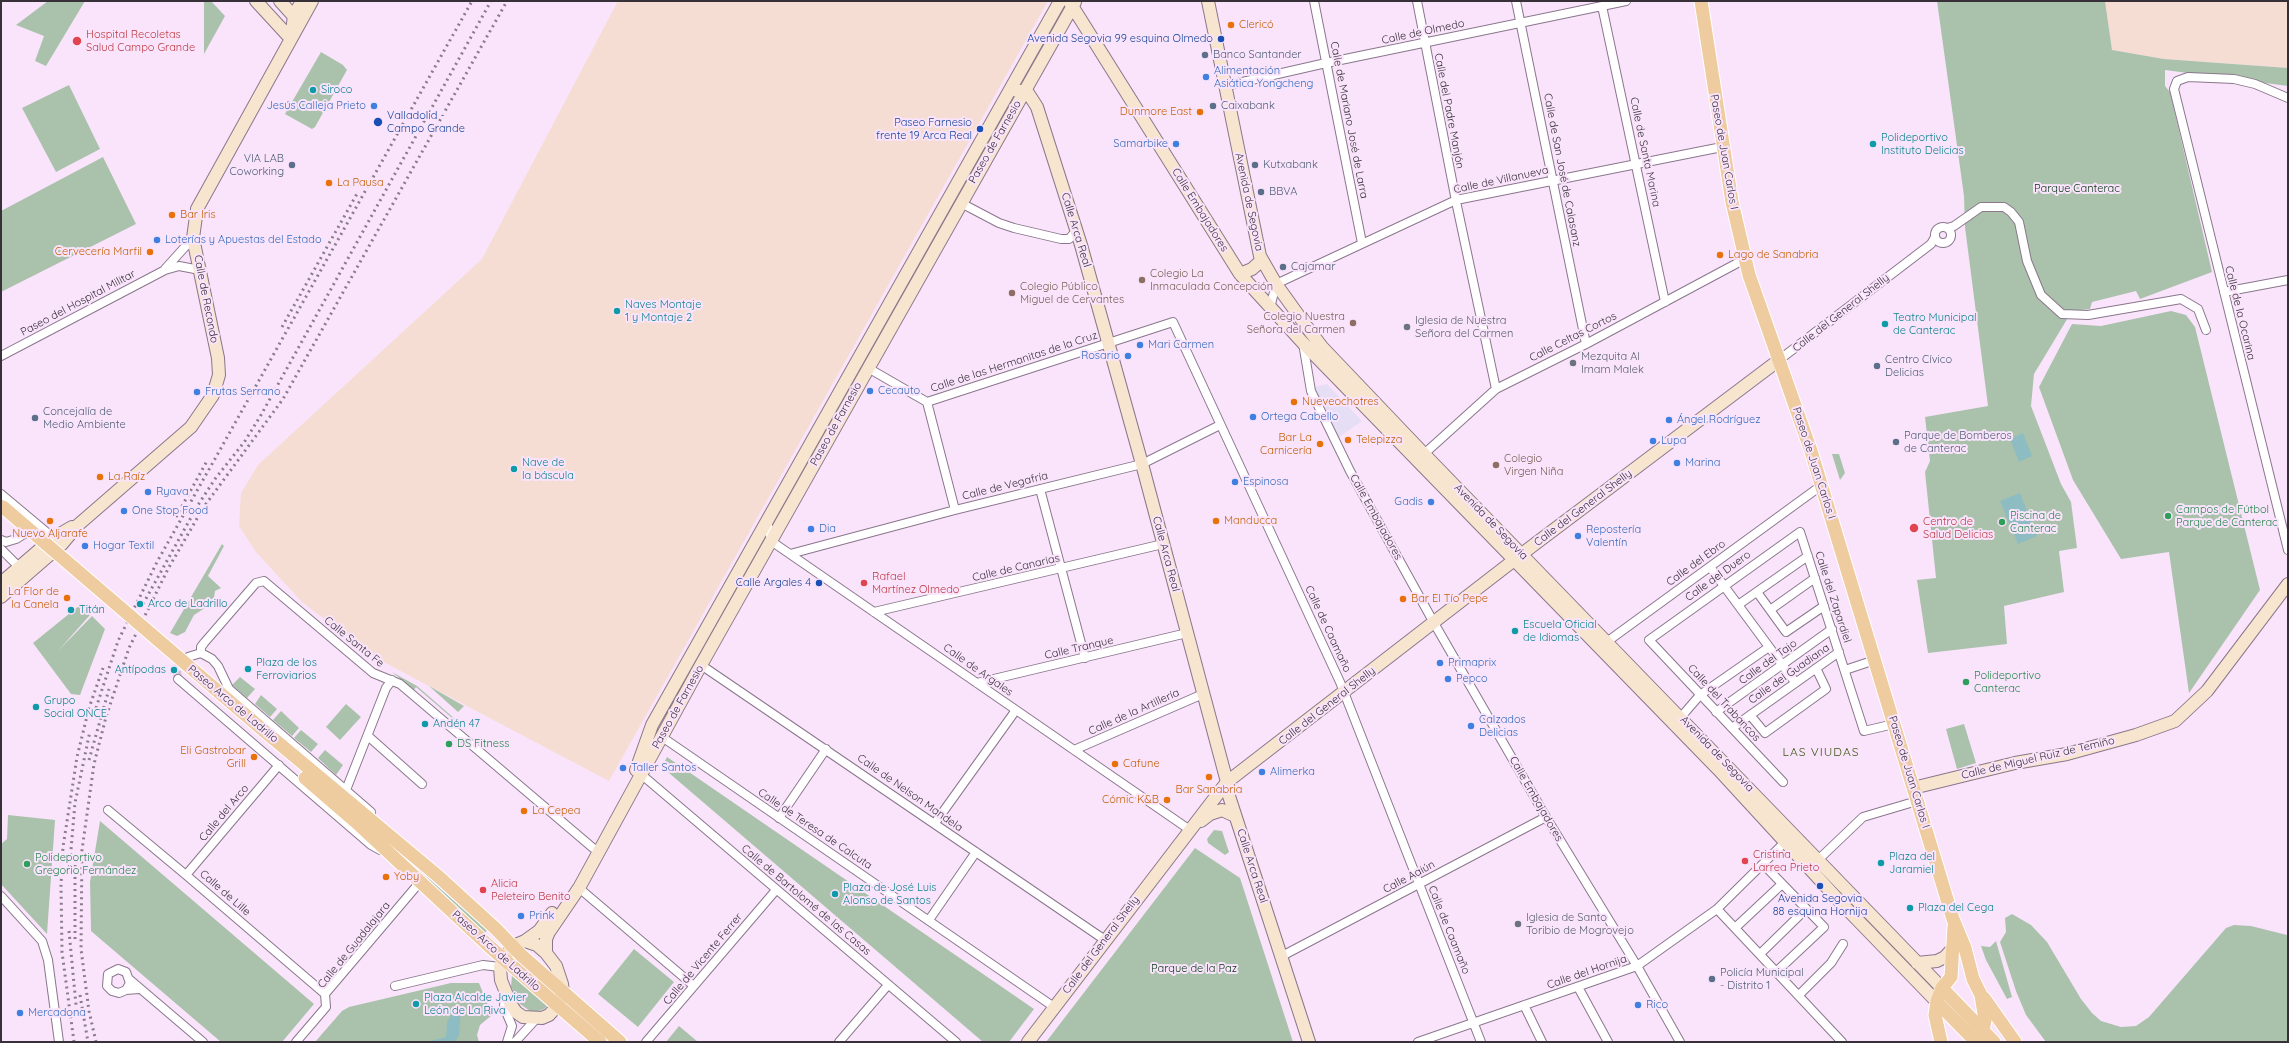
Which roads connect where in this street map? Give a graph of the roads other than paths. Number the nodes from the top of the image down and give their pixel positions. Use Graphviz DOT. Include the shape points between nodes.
graph roads {
  1 [pos="256,1"];
  2 [pos="280,1"];
  3 [pos="302,1"];
  4 [pos="312,1"];
  5 [pos="1060,1"];
  6 [pos="1208,1"];
  7 [pos="1314,1"];
  8 [pos="1417,1"];
  9 [pos="1516,1"];
  10 [pos="1626,1"];
  11 [pos="1701,1"];
  12 [pos="1072,3"];
  13 [pos="1602,6"];
  14 [pos="297,20"];
  15 [pos="1521,22"];
  16 [pos="291,39"];
  17 [pos="1425,43"];
  18 [pos="1326,63"];
  19 [pos="1224,86"];
  20 [pos="1024,91"];
  21 [pos="2288,98"];
  22 [pos="1004,99"];
  23 [pos="1722,147"];
  24 [pos="1636,163"];
  25 [pos="1553,180"];
  26 [pos="1456,200"];
  27 [pos="960,203"];
  28 [pos="1951,229"];
  29 [pos="1076,231"];
  30 [pos="193,238"];
  31 [pos="1935,241"];
  32 [pos="1362,243"];
  33 [pos="1745,259"];
  34 [pos="1262,260"];
  35 [pos="165,270"];
  36 [pos="200,270"];
  37 [pos="1240,274"];
  38 [pos="2288,280"];
  39 [pos="1276,284"];
  40 [pos="2224,292"];
  41 [pos="1665,302"];
  42 [pos="1270,308"];
  43 [pos="1173,322"];
  44 [pos="2206,330"];
  45 [pos="1303,343"];
  46 [pos="1108,344"];
  47 [pos="1586,344"];
  48 [pos="1,356"];
  49 [pos="1779,360"];
  50 [pos="868,368"];
  51 [pos="1496,389"];
  52 [pos="927,402"];
  53 [pos="1220,424"];
  54 [pos="1424,454"];
  55 [pos="1142,464"];
  56 [pos="1822,485"];
  57 [pos="1040,489"];
  58 [pos="1,494"];
  59 [pos="2,510"];
  60 [pos="955,510"];
  61 [pos="29,517"];
  62 [pos="768,520"];
  63 [pos="1800,532"];
  64 [pos="1,540"];
  65 [pos="57,541"];
  66 [pos="771,541"];
  67 [pos="1163,544"];
  68 [pos="1,550"];
  69 [pos="2288,550"];
  70 [pos="790,554"];
  71 [pos="1808,556"];
  72 [pos="1518,558"];
  73 [pos="1710,567"];
  74 [pos="1062,569"];
  75 [pos="23,571"];
  76 [pos="1815,578"];
  77 [pos="1,583"];
  78 [pos="2288,584"];
  79 [pos="1723,585"];
  80 [pos="1757,592"];
  81 [pos="1,597"];
  82 [pos="1738,605"];
  83 [pos="1824,606"];
  84 [pos="1770,610"];
  85 [pos="874,612"];
  86 [pos="1434,623"];
  87 [pos="1582,629"];
  88 [pos="1832,629"];
  89 [pos="1186,633"];
  90 [pos="1649,640"];
  91 [pos="1608,642"];
  92 [pos="1769,647"];
  93 [pos="1839,652"];
  94 [pos="201,653"];
  95 [pos="188,657"];
  96 [pos="1085,658"];
  97 [pos="1875,660"];
  98 [pos="702,665"];
  99 [pos="1783,665"];
  100 [pos="1816,668"];
  101 [pos="1845,670"];
  102 [pos="178,679"];
  103 [pos="392,680"];
  104 [pos="1795,682"];
  105 [pos="977,683"];
  106 [pos="1345,693"];
  107 [pos="1203,694"];
  108 [pos="1700,695"];
  109 [pos="1016,710"];
  110 [pos="1716,712"];
  111 [pos="1750,715"];
  112 [pos="1681,717"];
  113 [pos="1894,724"];
  114 [pos="1732,728"];
  115 [pos="260,734"];
  116 [pos="368,736"];
  117 [pos="662,737"];
  118 [pos="826,748"];
  119 [pos="1074,750"];
  120 [pos="279,765"];
  121 [pos="642,776"];
  122 [pos="1227,782"];
  123 [pos="1783,782"];
  124 [pos="422,784"];
  125 [pos="1913,788"];
  126 [pos="346,790"];
  127 [pos="1917,801"];
  128 [pos="108,810"];
  129 [pos="1235,816"];
  130 [pos="1546,817"];
  131 [pos="779,818"];
  132 [pos="935,823"];
  133 [pos="1190,830"];
  134 [pos="1789,838"];
  135 [pos="597,849"];
  136 [pos="976,852"];
  137 [pos="394,858"];
  138 [pos="1818,860"];
  139 [pos="1763,864"];
  140 [pos="186,875"];
  141 [pos="439,877"];
  142 [pos="420,882"];
  143 [pos="1419,884"];
  144 [pos="1782,884"];
  145 [pos="579,888"];
  146 [pos="776,890"];
  147 [pos="1,896"];
  148 [pos="1717,909"];
  149 [pos="1806,909"];
  150 [pos="1953,919"];
  151 [pos="929,920"];
  152 [pos="1735,928"];
  153 [pos="1105,940"];
  154 [pos="519,944"];
  155 [pos="1842,944"];
  156 [pos="1954,947"];
  157 [pos="546,953"];
  158 [pos="1760,954"];
  159 [pos="1282,956"];
  160 [pos="502,962"];
  161 [pos="1917,963"];
  162 [pos="1638,966"];
  163 [pos="1776,972"];
  164 [pos="1951,977"];
  165 [pos="130,979"];
  166 [pos="1973,979"];
  167 [pos="888,985"];
  168 [pos="395,986"];
  169 [pos="694,986"];
  170 [pos="1578,987"];
  171 [pos="1942,988"];
  172 [pos="139,989"];
  173 [pos="126,990"];
  174 [pos="563,992"];
  175 [pos="505,993"];
  176 [pos="325,994"];
  177 [pos="1799,995"];
  178 [pos="1981,995"];
  179 [pos="1937,1002"];
  180 [pos="1524,1005"];
  181 [pos="558,1006"];
  182 [pos="1054,1008"];
  183 [pos="536,1019"];
  184 [pos="1474,1022"];
  185 [pos="1980,1039"];
  186 [pos="59,1042"];
  187 [pos="203,1042"];
  188 [pos="296,1042"];
  189 [pos="507,1042"];
  190 [pos="515,1042"];
  191 [pos="600,1042"];
  192 [pos="620,1042"];
  193 [pos="646,1042"];
  194 [pos="839,1042"];
  195 [pos="956,1042"];
  196 [pos="1028,1042"];
  197 [pos="1309,1042"];
  198 [pos="1418,1042"];
  199 [pos="1481,1042"];
  200 [pos="1542,1042"];
  201 [pos="1608,1042"];
  202 [pos="1680,1042"];
  203 [pos="1842,1042"];
  204 [pos="1942,1042"];
  205 [pos="1994,1042"];
  206 [pos="2016,1042"];
  1 -- 16 [label="main road"];
  2 -- 14 [label="main road"];
  3 -- 14 [label="main road, Calle de Recondo"];
  4 -- 14 [label="main road, Calle de Recondo"];
  5 -- 22 [label="main road, Paseo de Farnesio"];
  6 -- 19 [label="main road, Avenida de Segovia"];
  7 -- 18 [label="street, Calle de Mariano José de Larra"];
  8 -- 17 [label="street, Calle del Padre Manjón"];
  9 -- 15 [label="street, Calle de San José de Calasanz"];
  10 -- 13 [label="street, Calle de Olmedo"];
  11 -- 23 [label="main road, Paseo de Juan Carlos I"];
  12 -- 20 [label="main road, Paseo de Farnesio"];
  12 -- 37 [label="main road, Calle Embajadores"];
  13 -- 15 [label="street, Calle de Olmedo"];
  13 -- 24 [label="street, Calle de Santa Marina"];
  14 -- 16 [label="main road, Calle de Recondo"];
  15 -- 17 [label="street, Calle de Olmedo"];
  15 -- 25 [label="street, Calle de San José de Calasanz"];
  16 -- 30 [label="main road, Calle de Recondo" via="197,209"];
  17 -- 18 [label="street, Calle de Olmedo"];
  17 -- 26 [label="street, Calle del Padre Manjón"];
  18 -- 19 [label="street, Calle de Olmedo"];
  18 -- 32 [label="street, Calle de Mariano José de Larra"];
  19 -- 34 [label="main road, Avenida de Segovia"];
  20 -- 22 [label="main road" via="1016,92"];
  20 -- 27 [label="main road, Paseo de Farnesio"];
  20 -- 29 [label="main road, Calle Arca Real" via="1038,107"];
  21 -- 40 [label="street, Calle de la Ocarina" via="2255,84 2234,79 2188,77 2177,81 2174,89"];
  22 -- 62 [label="main road, Paseo de Farnesio"];
  23 -- 24 [label="street, Calle de Villanueva"];
  23 -- 33 [label="main road, Paseo de Juan Carlos I"];
  24 -- 25 [label="street, Calle de Villanueva"];
  24 -- 41 [label="street, Calle de Santa Marina"];
  25 -- 26 [label="street, Calle de Villanueva"];
  25 -- 47 [label="street, Calle de San José de Calasanz"];
  26 -- 32 [label="street, Calle de Villanueva"];
  26 -- 51 [label="street, Calle del Padre Manjón"];
  27 -- 29 [label="street" via="1014,228 1062,239 1069,239"];
  27 -- 50 [label="main road, Paseo de Farnesio"];
  28 -- 31 [label="street" via="1938,228"];
  28 -- 31 [label="street" via="1951,238 1947,242"];
  28 -- 44 [label="street" via="1981,207 2004,207 2019,222 2027,261 2041,295 2062,314 2088,315 2181,299 2198,309"];
  29 -- 46 [label="main road, Calle Arca Real"];
  30 -- 35 [label="street, Paseo del Hospital Militar"];
  30 -- 36 [label="main road, Calle de Recondo"];
  31 -- 49 [label="street, Calle del General Shelly"];
  32 -- 39 [label="street, Calle de Villanueva"];
  33 -- 41 [label="street, Calle Celtas Cortos"];
  33 -- 49 [label="main road, Paseo de Juan Carlos I"];
  34 -- 37 [label="main road" via="1252,269"];
  34 -- 39 [label="main road, Avenida de Segovia"];
  35 -- 36 [label="street, Paseo del Hospital Militar" via="179,266"];
  35 -- 48 [label="street, Paseo del Hospital Militar"];
  36 -- 65 [label="main road, Calle de Recondo" via="218,358 219,375 214,395 191,427"];
  37 -- 42 [label="main road, Calle Embajadores"];
  38 -- 40 [label="street"];
  39 -- 42 [label="street"];
  39 -- 54 [label="main road, Avenida de Segovia" via="1322,347"];
  40 -- 69 [label="street, Calle de la Ocarina"];
  41 -- 47 [label="street, Calle Celtas Cortos"];
  42 -- 45 [label="main road, Calle Embajadores"];
  43 -- 46 [label="street, Calle de las Hermanitas de la Cruz"];
  43 -- 53 [label="street, Calle de Caamaño"];
  45 -- 72 [label="main road, Avenida de Segovia"];
  45 -- 86 [label="street, Calle Embajadores" via="1311,391 1350,471"];
  46 -- 52 [label="street, Calle de las Hermanitas de la Cruz"];
  46 -- 55 [label="main road, Calle Arca Real"];
  47 -- 51 [label="street, Calle Celtas Cortos"];
  49 -- 56 [label="main road, Paseo de Juan Carlos I"];
  49 -- 72 [label="main road, Calle del General Shelly"];
  50 -- 52 [label="street, Calle de las Hermanitas de la Cruz"];
  50 -- 66 [label="main road, Paseo de Farnesio"];
  51 -- 54 [label="street, Calle Celtas Cortos"];
  52 -- 60 [label="street"];
  53 -- 55 [label="street, Calle de Vegafría"];
  53 -- 106 [label="street, Calle de Caamaño"];
  54 -- 72 [label="main road, Avenida de Segovia"];
  55 -- 57 [label="street, Calle de Vegafría"];
  55 -- 67 [label="main road, Calle Arca Real"];
  56 -- 73 [label="street, Calle del Ebro"];
  56 -- 97 [label="main road, Paseo de Juan Carlos I"];
  57 -- 60 [label="street, Calle de Vegafría"];
  57 -- 74 [label="street"];
  58 -- 61 [label="street"];
  59 -- 115 [label="main road, Paseo Arco de Ladrillo"];
  60 -- 70 [label="street, Calle de Vegafría"];
  61 -- 64 [label="street" via="30,526 24,534 11,541"];
  61 -- 65 [label="street"];
  62 -- 66 [label="street"];
  62 -- 135 [label="main road, Paseo de Farnesio" via="652,725 641,760"];
  63 -- 71 [label="street, Calle del Zapardiel"];
  63 -- 79 [label="street, Calle del Duero"];
  65 -- 75 [label="main road, Calle de Recondo"];
  66 -- 70 [label="street, Calle de Argales"];
  66 -- 98 [label="main road, Paseo de Farnesio"];
  67 -- 74 [label="street, Calle de Canarias"];
  67 -- 89 [label="main road, Calle Arca Real"];
  68 -- 75 [label="street"];
  70 -- 85 [label="street, Calle de Argales"];
  71 -- 76 [label="street, Calle del Zapardiel"];
  71 -- 80 [label="street"];
  72 -- 86 [label="main road, Calle del General Shelly"];
  72 -- 87 [label="main road, Avenida de Segovia"];
  72 -- 91 [label="main road, Avenida de Segovia"];
  73 -- 79 [label="street"];
  73 -- 91 [label="street, Calle del Ebro"];
  74 -- 85 [label="street, Calle de Canarias"];
  74 -- 96 [label="street"];
  75 -- 77 [label="main road"];
  75 -- 81 [label="main road"];
  76 -- 83 [label="street, Calle del Zapardiel"];
  76 -- 84 [label="street"];
  78 -- 125 [label="main road, Calle de Miguel Ruiz de Temiño" via="2207,691 2175,721 2067,754 2015,763"];
  79 -- 82 [label="street"];
  79 -- 90 [label="street, Calle del Duero"];
  80 -- 82 [label="street"];
  80 -- 84 [label="street"];
  82 -- 92 [label="street"];
  83 -- 84 [label="street" via="1786,632"];
  83 -- 88 [label="street, Calle del Zapardiel"];
  85 -- 105 [label="street, Calle de Argales"];
  86 -- 106 [label="main road, Calle del General Shelly"];
  86 -- 130 [label="street, Calle Embajadores"];
  87 -- 91 [label="street" via="1600,642"];
  87 -- 134 [label="main road, Avenida de Segovia"];
  88 -- 93 [label="street, Calle del Zapardiel"];
  88 -- 99 [label="street, Calle del Tajo"];
  89 -- 96 [label="street, Calle Tranque"];
  89 -- 107 [label="main road, Calle Arca Real"];
  90 -- 108 [label="street, Calle del Trabancos"];
  91 -- 112 [label="main road, Avenida de Segovia"];
  92 -- 99 [label="street"];
  92 -- 108 [label="street"];
  93 -- 100 [label="street, Calle del Guadiana"];
  93 -- 101 [label="street, Calle del Zapardiel"];
  94 -- 95 [label="street"];
  94 -- 103 [label="street, Calle Santa Fe" via="204,643 256,583 264,581 373,673"];
  94 -- 126 [label="street" via="212,658 229,689"];
  96 -- 105 [label="street, Calle Tranque"];
  97 -- 101 [label="street"];
  97 -- 113 [label="main road, Paseo de Juan Carlos I"];
  98 -- 117 [label="main road, Paseo de Farnesio"];
  98 -- 118 [label="street, Calle de Nelson Mandela"];
  99 -- 104 [label="street"];
  99 -- 110 [label="street, Calle del Tajo"];
  100 -- 104 [label="street, Calle del Guadiana"];
  100 -- 111 [label="street" via="1826,689 1765,733"];
  101 -- 113 [label="street, Calle del Zapardiel" via="1864,731"];
  102 -- 120 [label="street, Paseo Arco de Ladrillo"];
  103 -- 116 [label="street" via="386,688"];
  103 -- 135 [label="street, Calle Santa Fe"];
  104 -- 111 [label="street, Calle del Guadiana"];
  105 -- 109 [label="street, Calle de Argales"];
  106 -- 122 [label="main road, Calle del General Shelly"];
  106 -- 143 [label="street, Calle de Caamaño"];
  107 -- 119 [label="street, Calle de la Artillería"];
  107 -- 122 [label="main road, Calle Arca Real"];
  108 -- 110 [label="street, Calle del Trabancos"];
  108 -- 112 [label="street"];
  109 -- 119 [label="street, Calle de Argales"];
  109 -- 132 [label="street"];
  110 -- 114 [label="street, Calle del Trabancos"];
  111 -- 114 [label="street, Calle del Guadiana"];
  112 -- 134 [label="main road, Avenida de Segovia"];
  113 -- 125 [label="main road, Paseo de Juan Carlos I"];
  114 -- 123 [label="street, Calle del Trabancos"];
  115 -- 137 [label="main road, Paseo Arco de Ladrillo"];
  115 -- 141 [label="main road, Paseo Arco de Ladrillo"];
  116 -- 124 [label="street"];
  116 -- 126 [label="street"];
  117 -- 121 [label="main road, Paseo de Farnesio"];
  117 -- 131 [label="street, Calle de Teresa de Calcuta"];
  118 -- 131 [label="street"];
  118 -- 132 [label="street, Calle de Nelson Mandela"];
  119 -- 133 [label="street, Calle de Argales"];
  120 -- 137 [label="street, Paseo Arco de Ladrillo" via="372,845"];
  120 -- 140 [label="street, Calle del Arco"];
  121 -- 135 [label="main road, Paseo de Farnesio"];
  121 -- 146 [label="street, Calle de Bartolomé de las Casas"];
  122 -- 129 [label="main road, Calle Arca Real"];
  122 -- 133 [label="main road, Calle del General Shelly"];
  125 -- 127 [label="main road, Paseo de Juan Carlos I"];
  126 -- 141 [label="street, Paseo Arco de Ladrillo" via="432,864"];
  127 -- 138 [label="street" via="1863,817"];
  127 -- 150 [label="main road, Paseo de Juan Carlos I"];
  128 -- 140 [label="street, Calle de Lille"];
  129 -- 133 [label="main road, Calle del General Shelly" via="1228,811 1216,811"];
  129 -- 159 [label="main road, Calle Arca Real"];
  130 -- 143 [label="street, Calle Aaiún"];
  130 -- 162 [label="street, Calle Embajadores"];
  131 -- 151 [label="street, Calle de Teresa de Calcuta"];
  132 -- 136 [label="street, Calle de Nelson Mandela"];
  133 -- 153 [label="main road, Calle del General Shelly"];
  134 -- 138 [label="main road, Avenida de Segovia"];
  134 -- 139 [label="street, Calle del Hornija"];
  134 -- 179 [label="main road, Avenida de Segovia"];
  135 -- 145 [label="main road, Paseo de Farnesio"];
  135 -- 154 [label="main road, Paseo de Farnesio" via="541,928"];
  136 -- 151 [label="street"];
  136 -- 153 [label="street, Calle de Nelson Mandela"];
  137 -- 142 [label="main road, Paseo Arco de Ladrillo"];
  138 -- 161 [label="main road, Avenida de Segovia"];
  139 -- 144 [label="street"];
  139 -- 148 [label="street, Calle del Hornija"];
  140 -- 176 [label="street, Calle de Lille"];
  141 -- 154 [label="main road, Paseo Arco de Ladrillo"];
  142 -- 160 [label="main road, Paseo Arco de Ladrillo"];
  142 -- 176 [label="street, Calle de Guadalajara"];
  143 -- 159 [label="street, Calle Aaiún"];
  143 -- 184 [label="street, Calle de Caamaño"];
  144 -- 149 [label="street"];
  144 -- 152 [label="street"];
  145 -- 157 [label="main road, Paseo de Farnesio" via="549,932"];
  145 -- 169 [label="street"];
  146 -- 167 [label="street, Calle de Bartolomé de las Casas"];
  146 -- 169 [label="street, Calle de Vicente Ferrer"];
  147 -- 186 [label="street" via="42,941 48,960"];
  148 -- 152 [label="street"];
  148 -- 162 [label="street, Calle del Hornija"];
  149 -- 158 [label="street"];
  149 -- 163 [label="street" via="1824,927"];
  150 -- 156 [label="main road, Paseo de Juan Carlos I"];
  150 -- 166 [label="main road, Paseo de Juan Carlos I" via="1965,948"];
  151 -- 182 [label="street, Calle de Teresa de Calcuta"];
  152 -- 158 [label="street"];
  153 -- 182 [label="main road, Calle del General Shelly"];
  154 -- 157 [label="main road" via="537,945"];
  154 -- 160 [label="main road, Paseo de Farnesio"];
  154 -- 174 [label="main road, Paseo Arco de Ladrillo"];
  155 -- 177 [label="street" via="1831,963"];
  156 -- 161 [label="main road" via="1937,961"];
  156 -- 164 [label="main road, Paseo de Juan Carlos I"];
  157 -- 174 [label="main road" via="560,976"];
  158 -- 163 [label="street"];
  159 -- 197 [label="main road, Calle Arca Real"];
  160 -- 168 [label="street, Paseo Arco de Ladrillo"];
  160 -- 175 [label="main road" via="501,980"];
  160 -- 181 [label="main road, Paseo Arco de Ladrillo"];
  161 -- 171 [label="main road, Avenida de Segovia"];
  162 -- 170 [label="street, Calle del Hornija"];
  162 -- 202 [label="street, Calle Embajadores"];
  163 -- 177 [label="street"];
  164 -- 166 [label="main road" via="1963,975"];
  164 -- 171 [label="main road"];
  165 -- 172 [label="street"];
  165 -- 173 [label="street"];
  165 -- 173 [label="street" via="126,972 118,969 111,971 106,978 107,986 112,992"];
  166 -- 178 [label="main road, Paseo de Juan Carlos I"];
  167 -- 194 [label="street"];
  167 -- 195 [label="street, Calle de Bartolomé de las Casas"];
  169 -- 193 [label="street, Calle de Vicente Ferrer"];
  170 -- 180 [label="street, Calle del Hornija"];
  170 -- 201 [label="street"];
  171 -- 179 [label="main road"];
  171 -- 185 [label="main road"];
  172 -- 173 [label="street"];
  172 -- 187 [label="street"];
  174 -- 181 [label="main road"];
  174 -- 192 [label="main road, Paseo Arco de Ladrillo"];
  175 -- 183 [label="main road" via="516,1012 523,1017"];
  175 -- 189 [label="street" via="504,1007 512,1026"];
  176 -- 188 [label="street, Calle de Guadalajara" via="326,1007"];
  177 -- 203 [label="street"];
  178 -- 185 [label="main road, Paseo de Juan Carlos I" via="1985,1008"];
  178 -- 206 [label="main road"];
  179 -- 185 [label="main road"];
  179 -- 204 [label="main road" via="1935,1014"];
  180 -- 184 [label="street, Calle del Hornija"];
  180 -- 200 [label="street"];
  181 -- 183 [label="main road" via="549,1015"];
  181 -- 191 [label="main road, Paseo Arco de Ladrillo"];
  182 -- 196 [label="main road, Calle del General Shelly"];
  183 -- 190 [label="street"];
  184 -- 198 [label="street, Calle del Hornija"];
  184 -- 199 [label="street, Calle de Caamaño"];
  185 -- 205 [label="main road"];
}
